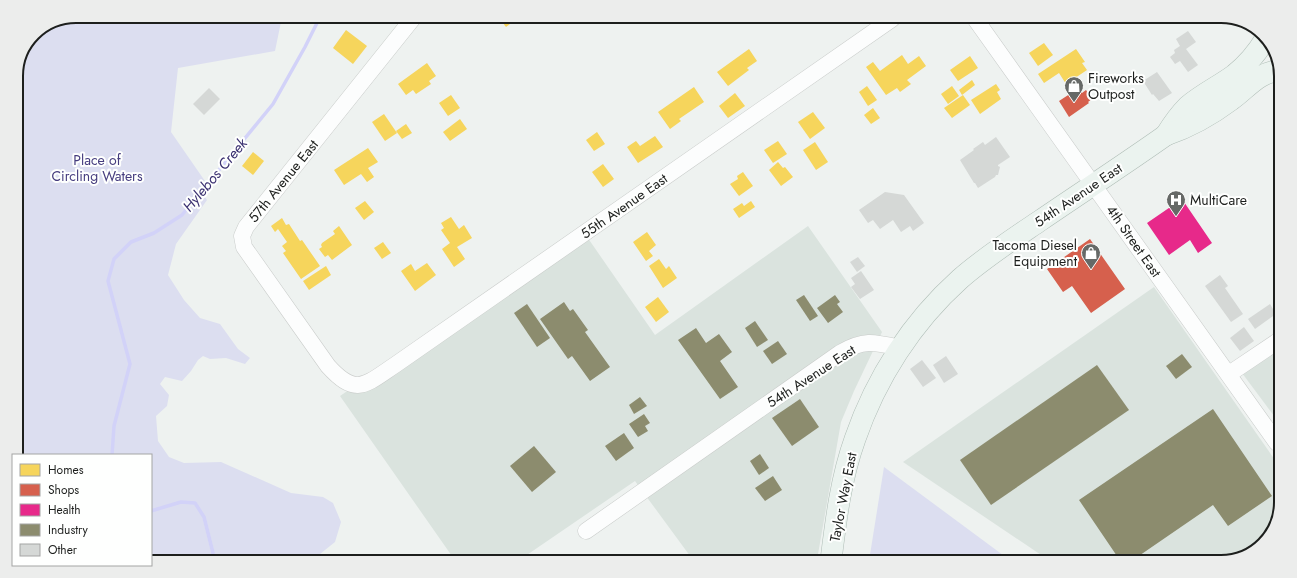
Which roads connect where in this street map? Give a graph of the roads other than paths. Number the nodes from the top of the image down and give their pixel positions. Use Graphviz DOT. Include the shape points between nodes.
graph roads {
  1 [pos="409,23"];
  2 [pos="886,23"];
  3 [pos="978,23"];
  4 [pos="1263,44"];
  5 [pos="1274,71"];
  6 [pos="1166,135"];
  7 [pos="1093,184"];
  8 [pos="1274,344"];
  9 [pos="900,348"];
  10 [pos="1229,374"];
  11 [pos="354,385"];
  12 [pos="1274,439"];
  13 [pos="586,531"];
  14 [pos="832,555"];
  1 -- 11 [label="street, 57th Avenue East" via="246,227 242,236 244,247 328,366 341,379"];
  2 -- 11 [label="street, 55th Avenue East" via="395,365 367,383"];
  3 -- 7 [label="street, 4th Street East"];
  4 -- 6 [label="main road, 54th Avenue East" via="1233,76 1187,107"];
  5 -- 6 [label="main road, 54th Avenue East" via="1256,78 1233,99 1200,121"];
  6 -- 7 [label="main road, 54th Avenue East"];
  7 -- 9 [label="main road, 54th Avenue East" via="976,265 948,290"];
  7 -- 10 [label="street, 4th Street East"];
  8 -- 10 [label="street"];
  9 -- 13 [label="street, 54th Avenue East" via="868,342 840,353"];
  9 -- 14 [label="main road, Taylor Way East" via="874,392 854,440 841,488"];
  10 -- 12 [label="street, 4th Street East"];
}
